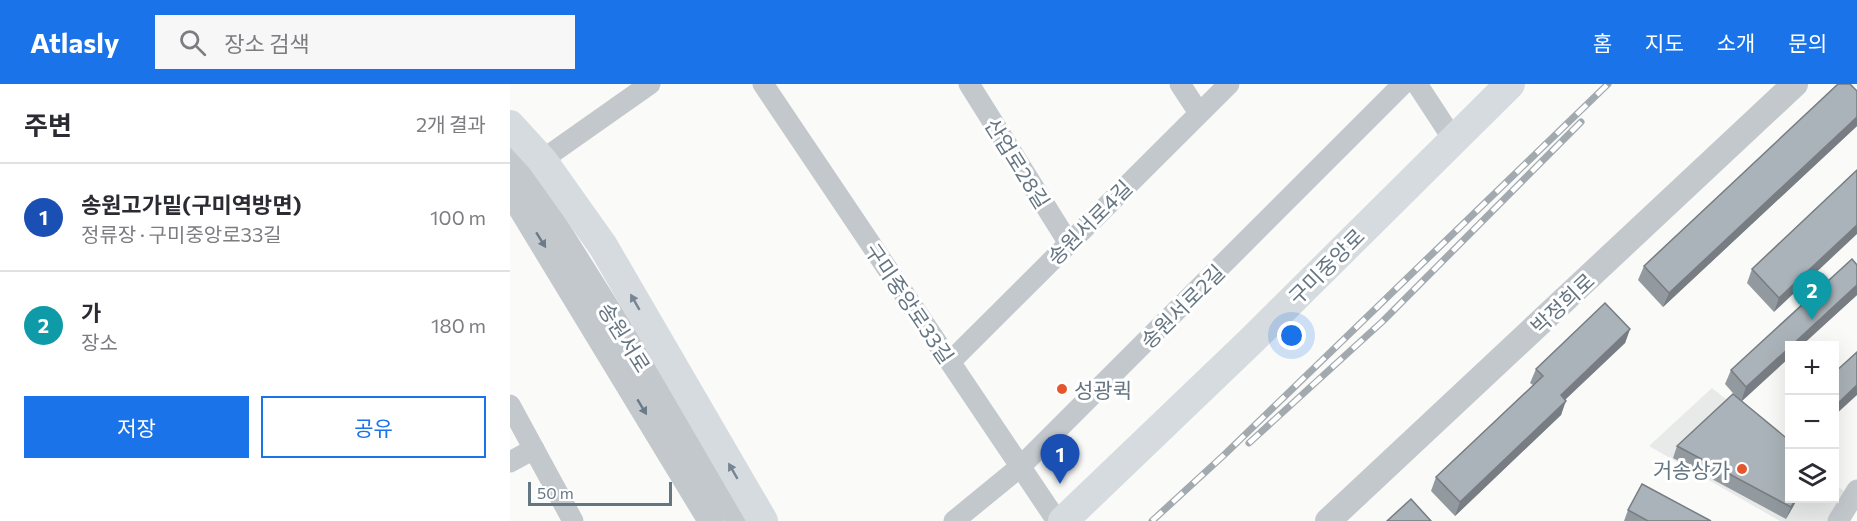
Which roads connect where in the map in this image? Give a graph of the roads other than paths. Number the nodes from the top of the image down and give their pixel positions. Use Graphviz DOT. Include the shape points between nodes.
graph roads {
  1 [pos="650,84"];
  2 [pos="763,84"];
  3 [pos="969,84"];
  4 [pos="1180,84"];
  5 [pos="1229,84"];
  6 [pos="1403,84"];
  7 [pos="1417,84"];
  8 [pos="1510,84"];
  9 [pos="1529,84"];
  10 [pos="1795,84"];
  11 [pos="1199,113"];
  12 [pos="510,125"];
  13 [pos="1453,139"];
  14 [pos="521,169"];
  15 [pos="1068,242"];
  16 [pos="950,362"];
  17 [pos="510,405"];
  18 [pos="534,449"];
  19 [pos="510,462"];
  20 [pos="1020,467"];
  21 [pos="1857,490"];
  22 [pos="573,521"];
  23 [pos="711,521"];
  24 [pos="740,521"];
  25 [pos="763,521"];
  26 [pos="954,521"];
  27 [pos="1057,521"];
  28 [pos="1063,521"];
  29 [pos="1086,521"];
  30 [pos="1329,521"];
  31 [pos="1838,521"];
  1 -- 14 [label="street"];
  2 -- 16 [label="street, 구미중앙로33길"];
  3 -- 15 [label="street, 산업로28길"];
  4 -- 11 [label="street"];
  5 -- 11 [label="street, 송원서로4길"];
  6 -- 20 [label="street, 송원서로2길"];
  7 -- 13 [label="street"];
  8 -- 13 [label="main road, 구미중앙로"];
  9 -- 29 [label="main road, 구미중앙로"];
  10 -- 30 [label="street, 박정희로"];
  11 -- 15 [label="street, 송원서로4길"];
  12 -- 14 [label="main road"];
  13 -- 28 [label="main road, 구미중앙로"];
  14 -- 23 [label="street, one-way"];
  14 -- 24 [label="street, 송원서로"];
  25 -- 14 [label="main road, one-way" via="603,246"];
  15 -- 16 [label="street, 송원서로4길"];
  16 -- 20 [label="street, 구미중앙로33길"];
  17 -- 18 [label="street"];
  18 -- 19 [label="street"];
  18 -- 22 [label="street"];
  20 -- 26 [label="street, 송원서로2길"];
  20 -- 27 [label="street, 구미중앙로33길"];
  21 -- 31 [label="street"];
}
